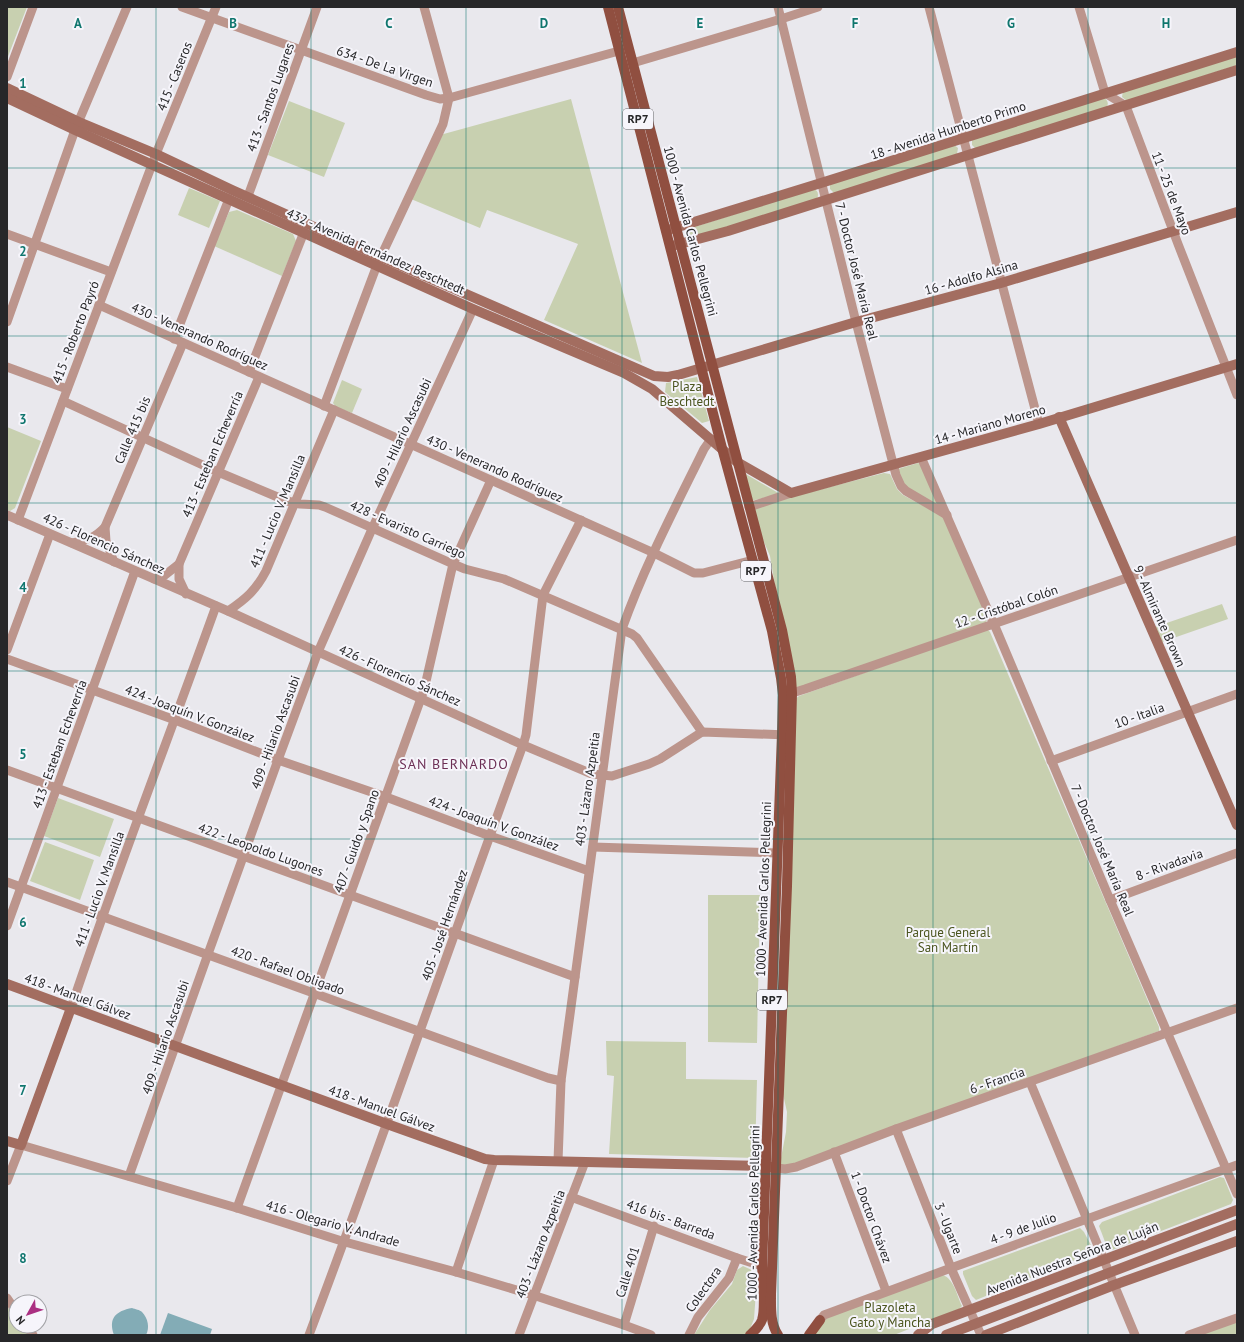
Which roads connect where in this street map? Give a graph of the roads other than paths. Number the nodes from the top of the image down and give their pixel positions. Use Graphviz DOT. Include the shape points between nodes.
graph roads {
  1 [pos="33,7"];
  2 [pos="127,7"];
  3 [pos="182,7"];
  4 [pos="216,7"];
  5 [pos="317,7"];
  6 [pos="424,7"];
  7 [pos="608,7"];
  8 [pos="618,7"];
  9 [pos="778,7"];
  10 [pos="818,7"];
  11 [pos="929,7"];
  12 [pos="1080,7"];
  13 [pos="212,18"];
  14 [pos="781,19"];
  15 [pos="624,49"];
  16 [pos="300,50"];
  17 [pos="1237,52"];
  18 [pos="629,64"];
  19 [pos="1237,70"];
  20 [pos="7,76"];
  21 [pos="7,88"];
  22 [pos="1105,93"];
  23 [pos="7,98"];
  24 [pos="449,98"];
  25 [pos="1126,106"];
  26 [pos="77,126"];
  27 [pos="964,138"];
  28 [pos="156,154"];
  29 [pos="969,155"];
  30 [pos="152,164"];
  31 [pos="821,183"];
  32 [pos="248,196"];
  33 [pos="229,199"];
  34 [pos="826,199"];
  35 [pos="1237,212"];
  36 [pos="670,229"];
  37 [pos="1173,231"];
  38 [pos="304,232"];
  39 [pos="7,234"];
  40 [pos="34,244"];
  41 [pos="680,244"];
  42 [pos="670,247"];
  43 [pos="379,261"];
  44 [pos="111,272"];
  45 [pos="1001,284"];
  46 [pos="99,305"];
  47 [pos="473,308"];
  48 [pos="7,322"];
  49 [pos="856,322"];
  50 [pos="174,338"];
  51 [pos="183,343"];
  52 [pos="1237,364"];
  53 [pos="712,365"];
  54 [pos="7,367"];
  55 [pos="1226,367"];
  56 [pos="702,368"];
  57 [pos="249,372"];
  58 [pos="668,376"];
  59 [pos="259,377"];
  60 [pos="67,389"];
  61 [pos="1237,395"];
  62 [pos="661,397"];
  63 [pos="63,402"];
  64 [pos="324,406"];
  65 [pos="334,410"];
  66 [pos="1059,417"];
  67 [pos="1039,424"];
  68 [pos="143,437"];
  69 [pos="711,439"];
  70 [pos="410,445"];
  71 [pos="722,448"];
  72 [pos="922,457"];
  73 [pos="737,462"];
  74 [pos="894,465"];
  75 [pos="218,472"];
  76 [pos="491,480"];
  77 [pos="791,493"];
  78 [pos="294,503"];
  79 [pos="749,507"];
  80 [pos="947,515"];
  81 [pos="7,516"];
  82 [pos="18,520"];
  83 [pos="581,520"];
  84 [pos="105,527"];
  85 [pos="372,529"];
  86 [pos="50,534"];
  87 [pos="1237,540"];
  88 [pos="72,543"];
  89 [pos="654,553"];
  90 [pos="753,560"];
  91 [pos="114,562"];
  92 [pos="179,564"];
  93 [pos="453,564"];
  94 [pos="135,572"];
  95 [pos="1129,577"];
  96 [pos="154,580"];
  97 [pos="186,594"];
  98 [pos="544,595"];
  99 [pos="216,606"];
  100 [pos="228,611"];
  101 [pos="994,623"];
  102 [pos="622,629"];
  103 [pos="7,650"];
  104 [pos="318,652"];
  105 [pos="7,660"];
  106 [pos="92,690"];
  107 [pos="787,694"];
  108 [pos="1237,694"];
  109 [pos="421,699"];
  110 [pos="1188,712"];
  111 [pos="175,720"];
  112 [pos="702,732"];
  113 [pos="786,735"];
  114 [pos="523,745"];
  115 [pos="278,760"];
  116 [pos="1051,761"];
  117 [pos="7,770"];
  118 [pos="603,776"];
  119 [pos="56,789"];
  120 [pos="386,797"];
  121 [pos="138,818"];
  122 [pos="1237,824"];
  123 [pos="490,836"];
  124 [pos="593,847"];
  125 [pos="776,853"];
  126 [pos="1237,853"];
  127 [pos="243,856"];
  128 [pos="589,870"];
  129 [pos="7,882"];
  130 [pos="21,887"];
  131 [pos="350,896"];
  132 [pos="1110,900"];
  133 [pos="102,917"];
  134 [pos="7,926"];
  135 [pos="454,933"];
  136 [pos="208,954"];
  137 [pos="574,977"];
  138 [pos="7,984"];
  139 [pos="315,993"];
  140 [pos="71,1008"];
  141 [pos="1237,1008"];
  142 [pos="421,1032"];
  143 [pos="1168,1032"];
  144 [pos="176,1046"];
  145 [pos="561,1081"];
  146 [pos="1030,1082"];
  147 [pos="282,1085"];
  148 [pos="387,1124"];
  149 [pos="896,1129"];
  150 [pos="7,1141"];
  151 [pos="21,1145"];
  152 [pos="834,1152"];
  153 [pos="494,1160"];
  154 [pos="558,1161"];
  155 [pos="585,1162"];
  156 [pos="1237,1165"];
  157 [pos="766,1166"];
  158 [pos="776,1168"];
  159 [pos="1226,1169"];
  160 [pos="129,1176"];
  161 [pos="7,1181"];
  162 [pos="1237,1194"];
  163 [pos="571,1197"];
  164 [pos="237,1208"];
  165 [pos="1237,1210"];
  166 [pos="1087,1219"];
  167 [pos="1237,1224"];
  168 [pos="654,1226"];
  169 [pos="1237,1241"];
  170 [pos="345,1242"];
  171 [pos="737,1258"];
  172 [pos="1104,1259"];
  173 [pos="762,1266"];
  174 [pos="951,1268"];
  175 [pos="456,1272"];
  176 [pos="1109,1272"];
  177 [pos="1114,1285"];
  178 [pos="886,1292"];
  179 [pos="533,1295"];
  180 [pos="971,1310"];
  181 [pos="1237,1318"];
  182 [pos="820,1320"];
  183 [pos="976,1323"];
  184 [pos="624,1325"];
  185 [pos="950,1334"];
  186 [pos="310,1335"];
  187 [pos="520,1335"];
  188 [pos="651,1335"];
  189 [pos="689,1335"];
  190 [pos="750,1335"];
  191 [pos="778,1335"];
  192 [pos="809,1335"];
  193 [pos="918,1335"];
  194 [pos="982,1335"];
  195 [pos="986,1335"];
  196 [pos="1135,1335"];
  197 [pos="1189,1335"];
  1 -- 20 [label="street"];
  2 -- 26 [label="street"];
  3 -- 13 [label="street, 634 - De La Virgen"];
  4 -- 13 [label="street, 415 - Caseros"];
  5 -- 16 [label="street, 413 - Santos Lugares"];
  6 -- 24 [label="street"];
  7 -- 15 [label="main road, 1000 - Avenida Carlos Pellegrini / RP7"];
  8 -- 15 [label="main road, 1000 - Avenida Carlos Pellegrini / RP7"];
  9 -- 14 [label="street, 7 - Doctor José María Real"];
  10 -- 14 [label="street"];
  11 -- 27 [label="street"];
  12 -- 22 [label="street"];
  13 -- 16 [label="street, 634 - De La Virgen"];
  13 -- 28 [label="street, 415 - Caseros"];
  14 -- 18 [label="street"];
  14 -- 31 [label="street, 7 - Doctor José María Real"];
  15 -- 18 [label="main road, 1000 - Avenida Carlos Pellegrini / RP7"];
  15 -- 24 [label="street, 634 - De La Virgen"];
  16 -- 24 [label="street, 634 - De La Virgen" via="426,95 440,99"];
  16 -- 32 [label="street, 413 - Santos Lugares"];
  17 -- 22 [label="main road, 18 - Avenida Humberto Primo"];
  18 -- 36 [label="main road, 1000 - Avenida Carlos Pellegrini / RP7"];
  19 -- 25 [label="main road"];
  21 -- 26 [label="main road, 432 - Avenida Fernández Beschtedt"];
  22 -- 25 [label="street"];
  22 -- 27 [label="main road, 18 - Avenida Humberto Primo"];
  23 -- 26 [label="main road, 432 - Avenida Fernández Beschtedt"];
  24 -- 43 [label="street" via="443,124"];
  25 -- 29 [label="main road"];
  25 -- 37 [label="street, 11 - 25 de Mayo"];
  26 -- 28 [label="main road, 432 - Avenida Fernández Beschtedt"];
  26 -- 30 [label="main road, 432 - Avenida Fernández Beschtedt"];
  26 -- 40 [label="street"];
  27 -- 29 [label="street"];
  27 -- 31 [label="main road, 18 - Avenida Humberto Primo"];
  28 -- 30 [label="street, 415 - Roberto Payró"];
  28 -- 32 [label="main road, 432 - Avenida Fernández Beschtedt"];
  29 -- 34 [label="main road"];
  29 -- 45 [label="street"];
  30 -- 33 [label="main road, 432 - Avenida Fernández Beschtedt"];
  30 -- 44 [label="street, 415 - Roberto Payró"];
  31 -- 34 [label="street, 7 - Doctor José María Real"];
  31 -- 36 [label="main road, 18 - Avenida Humberto Primo"];
  32 -- 43 [label="main road, 432 - Avenida Fernández Beschtedt"];
  33 -- 38 [label="main road, 432 - Avenida Fernández Beschtedt"];
  33 -- 50 [label="street"];
  34 -- 41 [label="main road"];
  34 -- 49 [label="street, 7 - Doctor José María Real"];
  35 -- 37 [label="main road, 16 - Adolfo Alsina"];
  36 -- 41 [label="main road, 1000 - Avenida Carlos Pellegrini / RP7"];
  36 -- 42 [label="main road, 1000 - Avenida Carlos Pellegrini / RP7"];
  37 -- 45 [label="main road, 16 - Adolfo Alsina"];
  37 -- 55 [label="street, 11 - 25 de Mayo"];
  38 -- 43 [label="main road, 432 - Avenida Fernández Beschtedt"];
  38 -- 57 [label="street"];
  39 -- 40 [label="street"];
  40 -- 44 [label="street"];
  40 -- 48 [label="street"];
  41 -- 42 [label="main road"];
  41 -- 53 [label="main road, 1000 - Avenida Carlos Pellegrini / RP7"];
  42 -- 56 [label="main road, 1000 - Avenida Carlos Pellegrini / RP7"];
  43 -- 47 [label="main road, 432 - Avenida Fernández Beschtedt"];
  43 -- 58 [label="main road, 432 - Avenida Fernández Beschtedt" via="627,366 654,376"];
  43 -- 64 [label="street"];
  44 -- 46 [label="street, 415 - Roberto Payró"];
  45 -- 49 [label="main road, 16 - Adolfo Alsina"];
  45 -- 67 [label="street"];
  46 -- 50 [label="street, 430 - Venerando Rodríguez"];
  46 -- 60 [label="street, 415 - Roberto Payró"];
  47 -- 62 [label="main road, 432 - Avenida Fernández Beschtedt" via="624,373 645,384"];
  47 -- 70 [label="street, 409 - Hilario Ascasubi"];
  49 -- 53 [label="main road, 16 - Adolfo Alsina"];
  49 -- 74 [label="street, 7 - Doctor José María Real"];
  50 -- 51 [label="street, 430 - Venerando Rodríguez"];
  51 -- 57 [label="street, 430 - Venerando Rodríguez"];
  51 -- 68 [label="street, Calle 415 bis"];
  52 -- 55 [label="main road, 14 - Mariano Moreno"];
  53 -- 56 [label="main road, 432 - Avenida Fernández Beschtedt"];
  53 -- 73 [label="main road, 1000 - Avenida Carlos Pellegrini / RP7"];
  54 -- 60 [label="street"];
  55 -- 61 [label="street, 11 - 25 de Mayo"];
  55 -- 66 [label="main road, 14 - Mariano Moreno"];
  56 -- 58 [label="main road, 432 - Avenida Fernández Beschtedt"];
  56 -- 71 [label="main road, 1000 - Avenida Carlos Pellegrini / RP7"];
  57 -- 59 [label="street, 430 - Venerando Rodríguez"];
  58 -- 62 [label="main road" via="662,387"];
  59 -- 64 [label="street, 430 - Venerando Rodríguez"];
  59 -- 75 [label="street, 413 - Esteban Echeverría"];
  60 -- 63 [label="street, 415 - Roberto Payró"];
  62 -- 69 [label="main road, 432 - Avenida Fernández Beschtedt"];
  63 -- 68 [label="street, 428 - Evaristo Carriego"];
  63 -- 82 [label="street, 415 - Roberto Payró"];
  64 -- 65 [label="street, 430 - Venerando Rodríguez"];
  65 -- 70 [label="street, 430 - Venerando Rodríguez"];
  65 -- 78 [label="street, 411 - Lucio V. Mansilla"];
  66 -- 67 [label="main road, 14 - Mariano Moreno"];
  66 -- 95 [label="main road, 9 - Almirante Brown"];
  67 -- 72 [label="main road, 14 - Mariano Moreno"];
  68 -- 75 [label="street, 428 - Evaristo Carriego"];
  68 -- 84 [label="street, Calle 415 bis"];
  69 -- 71 [label="main road, 432 - Avenida Fernández Beschtedt"];
  69 -- 89 [label="street, 403 - Lázaro Azpeitia"];
  70 -- 76 [label="street, 430 - Venerando Rodríguez"];
  70 -- 85 [label="street, 409 - Hilario Ascasubi"];
  71 -- 73 [label="main road"];
  71 -- 90 [label="main road, 1000 - Avenida Carlos Pellegrini / RP7"];
  72 -- 74 [label="main road, 14 - Mariano Moreno"];
  72 -- 80 [label="street, 7 - Doctor José María Real"];
  73 -- 77 [label="main road"];
  73 -- 79 [label="main road, 1000 - Avenida Carlos Pellegrini / RP7"];
  74 -- 77 [label="main road, 14 - Mariano Moreno"];
  74 -- 80 [label="street, 7 - Doctor José María Real" via="901,486 906,491"];
  75 -- 78 [label="street, 428 - Evaristo Carriego"];
  75 -- 92 [label="street, 413 - Esteban Echeverría"];
  76 -- 83 [label="street, 430 - Venerando Rodríguez"];
  76 -- 93 [label="street, 407 - Guido y Spano"];
  77 -- 79 [label="street, 14 - Mariano Moreno"];
  78 -- 85 [label="street, 428 - Evaristo Carriego" via="319,505"];
  78 -- 100 [label="street, 411 - Lucio V. Mansilla" via="261,581 249,597"];
  79 -- 107 [label="main road, 1000 - Avenida Carlos Pellegrini / RP7" via="782,630 791,677"];
  80 -- 101 [label="street, 7 - Doctor José María Real"];
  81 -- 82 [label="street, 426 - Florencio Sánchez"];
  82 -- 86 [label="street, 426 - Florencio Sánchez"];
  83 -- 89 [label="street, 430 - Venerando Rodríguez"];
  83 -- 98 [label="street, 405 - José Hernández"];
  84 -- 88 [label="street" via="98,535"];
  84 -- 91 [label="street" via="106,540"];
  85 -- 93 [label="street, 428 - Evaristo Carriego"];
  85 -- 104 [label="street, 409 - Hilario Ascasubi"];
  86 -- 88 [label="street, 426 - Florencio Sánchez"];
  86 -- 103 [label="street"];
  87 -- 95 [label="street, 12 - Cristóbal Colón"];
  88 -- 91 [label="street, 426 - Florencio Sánchez"];
  89 -- 90 [label="street, 430 - Venerando Rodríguez" via="694,573"];
  89 -- 102 [label="street, 403 - Lázaro Azpeitia"];
  90 -- 107 [label="main road, 1000 - Avenida Carlos Pellegrini / RP7"];
  91 -- 94 [label="street, 426 - Florencio Sánchez"];
  92 -- 96 [label="street"];
  92 -- 97 [label="street, 413 - Esteban Echeverría" via="179,579"];
  93 -- 98 [label="street, 428 - Evaristo Carriego" via="496,576"];
  93 -- 109 [label="street, 407 - Guido y Spano"];
  94 -- 96 [label="street, 426 - Florencio Sánchez"];
  94 -- 106 [label="street, 413 - Esteban Echeverría"];
  95 -- 101 [label="street, 12 - Cristóbal Colón"];
  95 -- 110 [label="main road, 9 - Almirante Brown"];
  96 -- 97 [label="street, 426 - Florencio Sánchez"];
  97 -- 99 [label="street, 426 - Florencio Sánchez"];
  98 -- 102 [label="street, 428 - Evaristo Carriego"];
  98 -- 114 [label="street, 405 - José Hernández"];
  99 -- 100 [label="street, 426 - Florencio Sánchez"];
  99 -- 111 [label="street, 411 - Lucio V. Mansilla"];
  100 -- 104 [label="street, 426 - Florencio Sánchez"];
  101 -- 107 [label="street, 12 - Cristóbal Colón"];
  101 -- 116 [label="street, 7 - Doctor José María Real"];
  102 -- 112 [label="street, 428 - Evaristo Carriego" via="637,638"];
  102 -- 118 [label="street, 403 - Lázaro Azpeitia"];
  104 -- 109 [label="street, 426 - Florencio Sánchez"];
  104 -- 115 [label="street, 409 - Hilario Ascasubi"];
  105 -- 106 [label="street, 424 - Joaquín V. González"];
  106 -- 111 [label="street, 424 - Joaquín V. González"];
  106 -- 119 [label="street, 413 - Esteban Echeverría"];
  107 -- 113 [label="main road, 1000 - Avenida Carlos Pellegrini / RP7"];
  108 -- 110 [label="street, 10 - Italia"];
  109 -- 114 [label="street, 426 - Florencio Sánchez"];
  109 -- 120 [label="street, 407 - Guido y Spano"];
  110 -- 116 [label="street, 10 - Italia"];
  110 -- 122 [label="main road, 9 - Almirante Brown"];
  111 -- 115 [label="street, 424 - Joaquín V. González"];
  111 -- 121 [label="street, 411 - Lucio V. Mansilla"];
  112 -- 113 [label="street"];
  112 -- 118 [label="street, 426 - Florencio Sánchez" via="654,761 612,776"];
  113 -- 125 [label="main road, 1000 - Avenida Carlos Pellegrini / RP7"];
  113 -- 158 [label="main road, 1000 - Avenida Carlos Pellegrini / RP7" via="787,886"];
  114 -- 118 [label="street, 426 - Florencio Sánchez" via="592,774"];
  114 -- 123 [label="street, 405 - José Hernández"];
  115 -- 120 [label="street, 424 - Joaquín V. González"];
  115 -- 127 [label="street, 409 - Hilario Ascasubi"];
  116 -- 132 [label="street, 7 - Doctor José María Real"];
  117 -- 119 [label="street, 422 - Leopoldo Lugones"];
  118 -- 124 [label="street, 403 - Lázaro Azpeitia"];
  119 -- 121 [label="street, 422 - Leopoldo Lugones"];
  119 -- 130 [label="street, 413 - Esteban Echeverría"];
  120 -- 123 [label="street, 424 - Joaquín V. González"];
  120 -- 131 [label="street, 407 - Guido y Spano"];
  121 -- 127 [label="street, 422 - Leopoldo Lugones"];
  121 -- 133 [label="street, 411 - Lucio V. Mansilla"];
  123 -- 128 [label="street, 424 - Joaquín V. González"];
  123 -- 135 [label="street, 405 - José Hernández"];
  124 -- 125 [label="street"];
  124 -- 128 [label="street, 403 - Lázaro Azpeitia"];
  125 -- 157 [label="main road, 1000 - Avenida Carlos Pellegrini / RP7"];
  126 -- 132 [label="street, 8 - Rivadavia"];
  127 -- 131 [label="street, 422 - Leopoldo Lugones"];
  127 -- 136 [label="street, 409 - Hilario Ascasubi"];
  128 -- 137 [label="street, 403 - Lázaro Azpeitia"];
  129 -- 130 [label="street, 420 - Rafael Obligado"];
  130 -- 133 [label="street, 420 - Rafael Obligado"];
  130 -- 134 [label="street, 413 - Esteban Echeverría"];
  131 -- 135 [label="street, 422 - Leopoldo Lugones"];
  131 -- 139 [label="street, 407 - Guido y Spano"];
  132 -- 143 [label="street, 7 - Doctor José María Real"];
  133 -- 136 [label="street, 420 - Rafael Obligado"];
  133 -- 140 [label="street, 411 - Lucio V. Mansilla"];
  135 -- 137 [label="street, 422 - Leopoldo Lugones"];
  135 -- 142 [label="street, 405 - José Hernández"];
  136 -- 139 [label="street, 420 - Rafael Obligado"];
  136 -- 144 [label="street, 409 - Hilario Ascasubi"];
  137 -- 145 [label="street, 403 - Lázaro Azpeitia"];
  138 -- 140 [label="main road, 418 - Manuel Gálvez"];
  139 -- 142 [label="street, 420 - Rafael Obligado"];
  139 -- 147 [label="street, 407 - Guido y Spano"];
  140 -- 144 [label="main road, 418 - Manuel Gálvez"];
  140 -- 151 [label="main road, 411 - Lucio V. Mansilla"];
  141 -- 143 [label="street, 6 - Francia"];
  142 -- 145 [label="street, 420 - Rafael Obligado"];
  142 -- 148 [label="street, 405 - José Hernández"];
  143 -- 146 [label="street, 6 - Francia"];
  143 -- 159 [label="street, 7 - Doctor José María Real"];
  144 -- 147 [label="main road, 418 - Manuel Gálvez"];
  144 -- 160 [label="street, 409 - Hilario Ascasubi"];
  145 -- 154 [label="street, 403 - Lázaro Azpeitia"];
  146 -- 149 [label="street, 6 - Francia"];
  146 -- 166 [label="street"];
  147 -- 148 [label="main road, 418 - Manuel Gálvez"];
  147 -- 164 [label="street, 407 - Guido y Spano"];
  148 -- 153 [label="main road, 418 - Manuel Gálvez"];
  148 -- 170 [label="street, 405 - José Hernández"];
  149 -- 152 [label="street, 6 - Francia"];
  149 -- 174 [label="street, 3 - Ugarte"];
  150 -- 151 [label="main road, 416 - Olegario V. Andrade"];
  151 -- 160 [label="street, 416 - Olegario V. Andrade"];
  151 -- 161 [label="street, 411 - Lucio V. Mansilla"];
  152 -- 158 [label="street, 6 - Francia" via="796,1167"];
  152 -- 178 [label="street, 1 - Doctor Chávez"];
  153 -- 154 [label="main road, 418 - Manuel Gálvez"];
  153 -- 175 [label="street"];
  154 -- 155 [label="main road, 418 - Manuel Gálvez"];
  155 -- 157 [label="main road, 418 - Manuel Gálvez"];
  155 -- 163 [label="street, 403 - Lázaro Azpeitia"];
  156 -- 159 [label="street, 4 - 9 de Julio"];
  157 -- 158 [label="main road, 6 - Francia"];
  157 -- 173 [label="main road, 1000 - Avenida Carlos Pellegrini / RP7"];
  158 -- 191 [label="main road, 1000 - Avenida Carlos Pellegrini / RP7" via="771,1294 772,1323"];
  159 -- 162 [label="street, 7 - Doctor José María Real"];
  159 -- 166 [label="street, 4 - 9 de Julio"];
  160 -- 164 [label="street, 416 - Olegario V. Andrade"];
  163 -- 168 [label="street, 416 bis - Barreda"];
  163 -- 179 [label="street, 403 - Lázaro Azpeitia"];
  164 -- 170 [label="street, 416 - Olegario V. Andrade"];
  165 -- 172 [label="main road, Avenida Nuestra Señora de Luján"];
  166 -- 172 [label="street"];
  166 -- 174 [label="street, 4 - 9 de Julio"];
  167 -- 176 [label="main road, Avenida Nuestra Señora de Luján"];
  168 -- 171 [label="street, 416 bis - Barreda"];
  168 -- 184 [label="street, Calle 401"];
  169 -- 177 [label="main road"];
  170 -- 175 [label="street, 416 - Olegario V. Andrade"];
  170 -- 186 [label="street, 405 - José Hernández"];
  171 -- 173 [label="street, 416 bis - Barreda"];
  171 -- 189 [label="street, Colectora" via="729,1278 698,1317"];
  172 -- 176 [label="street"];
  172 -- 180 [label="main road, Avenida Nuestra Señora de Luján"];
  173 -- 190 [label="main road, 1000 - Avenida Carlos Pellegrini / RP7" via="764,1309 760,1326"];
  174 -- 178 [label="street, 4 - 9 de Julio"];
  174 -- 180 [label="street, 3 - Ugarte"];
  175 -- 179 [label="street, 416 - Olegario V. Andrade"];
  176 -- 177 [label="street"];
  176 -- 183 [label="main road, Avenida Nuestra Señora de Luján"];
  177 -- 195 [label="main road"];
  177 -- 196 [label="street"];
  178 -- 182 [label="street, 4 - 9 de Julio" via="824,1315"];
  179 -- 184 [label="street, 416 - Olegario V. Andrade"];
  179 -- 187 [label="street, 403 - Lázaro Azpeitia"];
  180 -- 183 [label="street, 3 - Ugarte"];
  180 -- 193 [label="main road, Avenida Nuestra Señora de Luján" via="932,1324"];
  181 -- 197 [label="street"];
  182 -- 192 [label="main road"];
  183 -- 185 [label="main road, Avenida Nuestra Señora de Luján"];
  183 -- 194 [label="street, 3 - Ugarte"];
  184 -- 188 [label="street, 416 - Olegario V. Andrade"];
}
